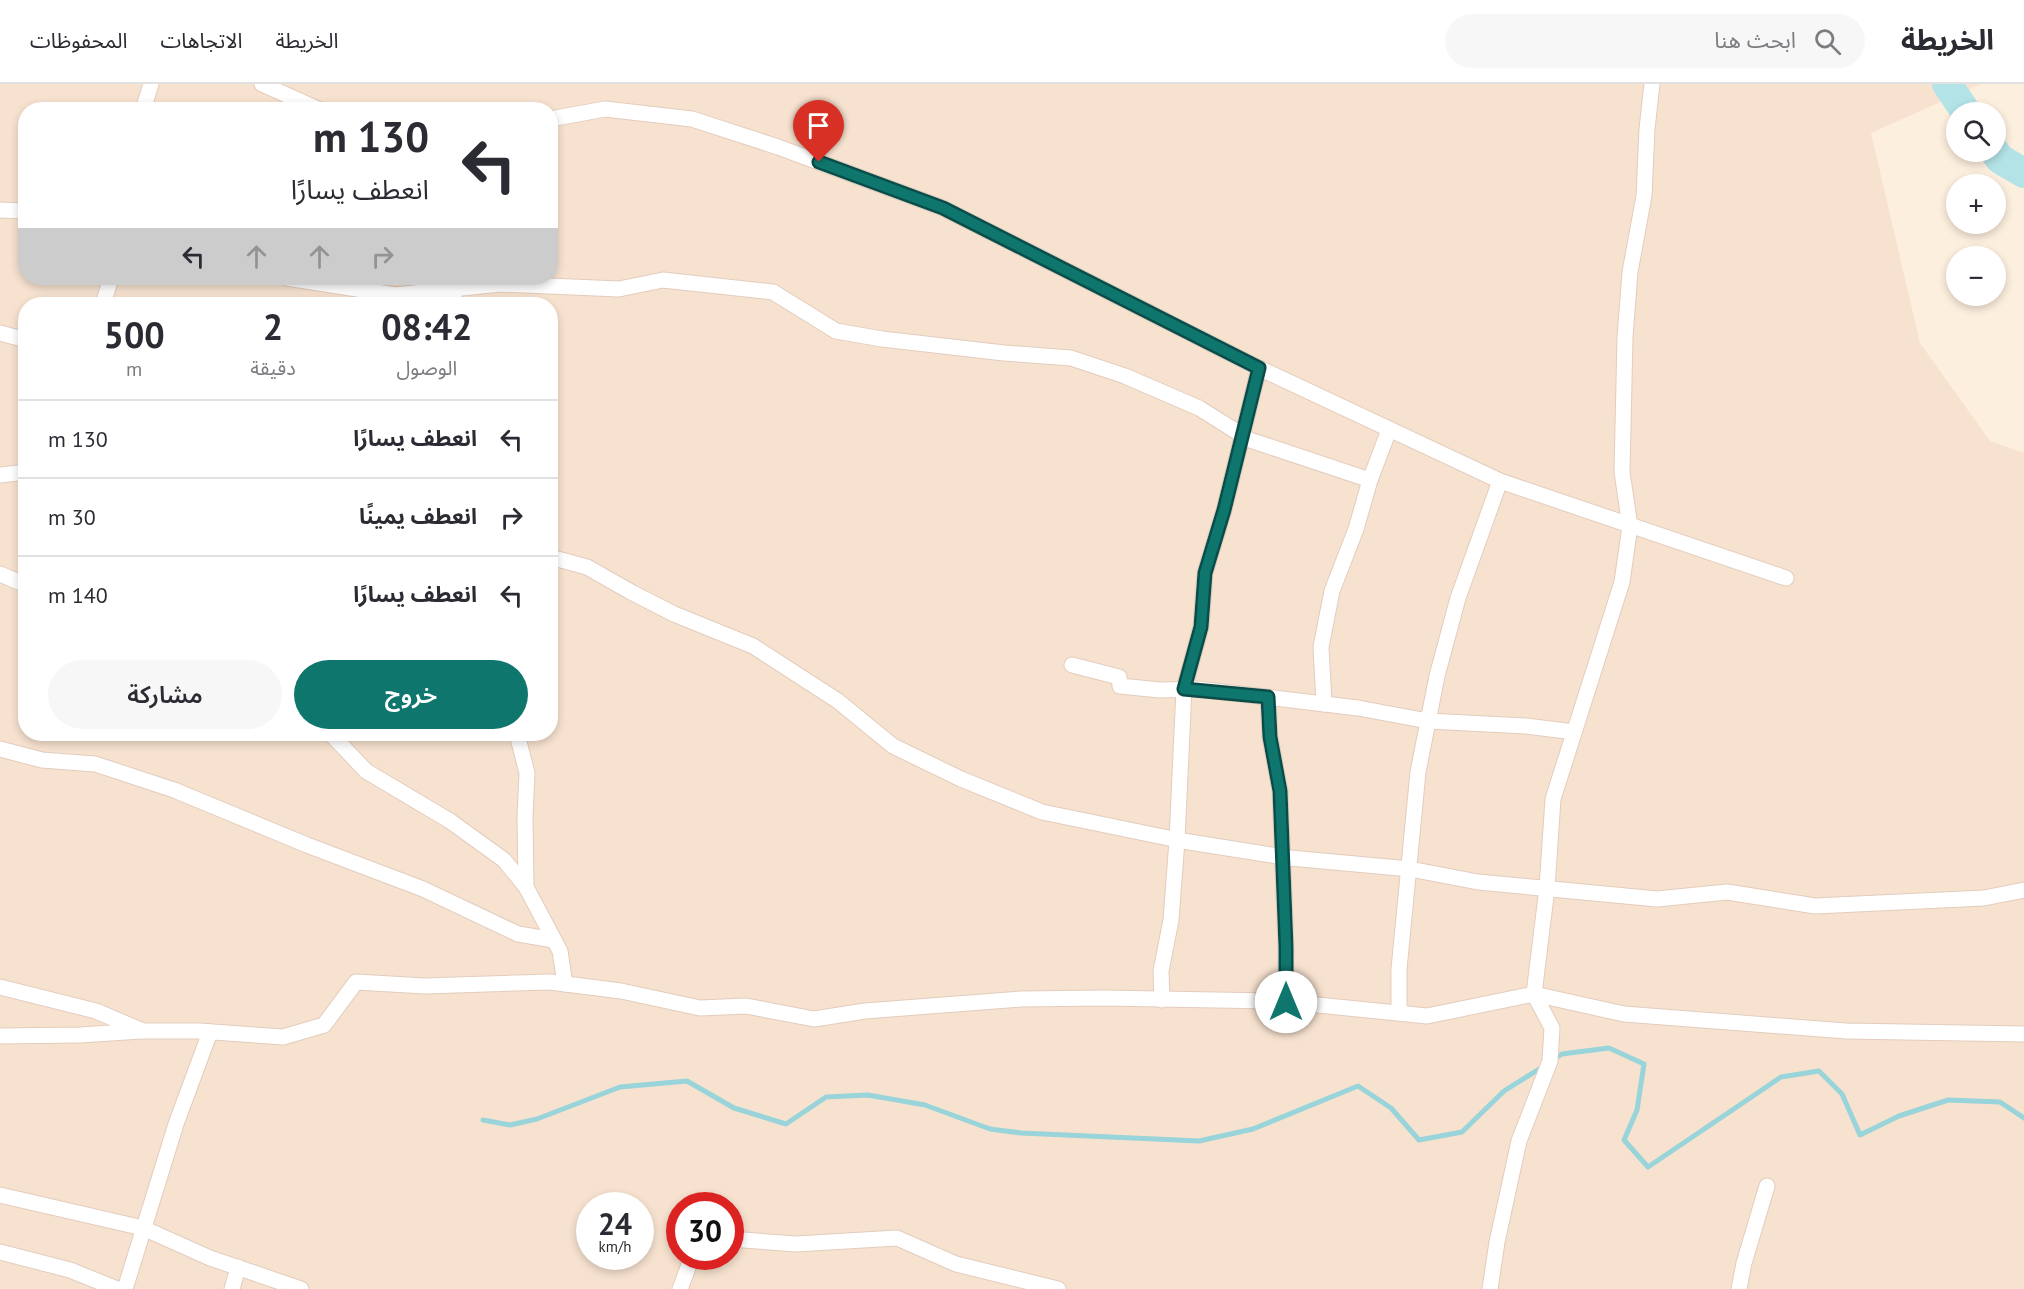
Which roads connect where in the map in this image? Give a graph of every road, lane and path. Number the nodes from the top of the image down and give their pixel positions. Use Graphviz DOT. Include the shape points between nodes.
graph roads {
  1 [pos="151,84"];
  2 [pos="262,84"];
  3 [pos="1652,84"];
  4 [pos="145,102"];
  5 [pos="302,102"];
  6 [pos="558,117"];
  7 [pos="0,210"];
  8 [pos="18,211"];
  9 [pos="331,285"];
  10 [pos="441,285"];
  11 [pos="524,285"];
  12 [pos="0,333"];
  13 [pos="18,338"];
  14 [pos="1259,368"];
  15 [pos="1389,429"];
  16 [pos="1243,436"];
  17 [pos="18,473"];
  18 [pos="0,475"];
  19 [pos="1370,480"];
  20 [pos="1500,481"];
  21 [pos="1630,525"];
  22 [pos="558,559"];
  23 [pos="0,574"];
  24 [pos="1786,578"];
  25 [pos="18,582"];
  26 [pos="1072,665"];
  27 [pos="1184,689"];
  28 [pos="1268,697"];
  29 [pos="1324,704"];
  30 [pos="1428,721"];
  31 [pos="1574,732"];
  32 [pos="338,741"];
  33 [pos="519,741"];
  34 [pos="0,749"];
  35 [pos="1177,840"];
  36 [pos="1282,857"];
  37 [pos="1410,869"];
  38 [pos="526,887"];
  39 [pos="1547,888"];
  40 [pos="2024,890"];
  41 [pos="554,940"];
  42 [pos="565,984"];
  43 [pos="0,987"];
  44 [pos="1534,994"];
  45 [pos="1162,1000"];
  46 [pos="1286,1002"];
  47 [pos="1399,1013"];
  48 [pos="143,1031"];
  49 [pos="210,1032"];
  50 [pos="2024,1034"];
  51 [pos="0,1036"];
  52 [pos="1767,1186"];
  53 [pos="0,1195"];
  54 [pos="143,1228"];
  55 [pos="744,1240"];
  56 [pos="0,1252"];
  57 [pos="238,1267"];
  58 [pos="687,1270"];
  59 [pos="117,1289"];
  60 [pos="125,1289"];
  61 [pos="232,1289"];
  62 [pos="301,1289"];
  63 [pos="680,1289"];
  64 [pos="1058,1289"];
  65 [pos="1490,1289"];
  66 [pos="1739,1289"];
  1 -- 4 [label="street"];
  2 -- 5 [label="street"];
  3 -- 21 [label="street" via="1644,196 1630,272 1625,337 1622,472"];
  6 -- 14 [label="street" via="605,109 692,118 778,147 943,208"];
  7 -- 8 [label="street"];
  9 -- 10 [label="street" via="395,295"];
  11 -- 16 [label="street" via="620,289 663,280 773,292 836,331 1071,358 1199,408"];
  12 -- 13 [label="street"];
  14 -- 15 [label="street"];
  14 -- 16 [label="street"];
  15 -- 19 [label="street"];
  15 -- 20 [label="street"];
  16 -- 19 [label="street"];
  16 -- 27 [label="street" via="1205,573 1201,627"];
  17 -- 18 [label="street"];
  19 -- 29 [label="street" via="1332,591 1321,647"];
  20 -- 21 [label="street"];
  20 -- 30 [label="street" via="1458,598"];
  21 -- 24 [label="street"];
  21 -- 31 [label="street" via="1622,582"];
  22 -- 35 [label="street" via="587,567 674,614 753,646 838,701 893,746 961,779 1042,812"];
  23 -- 25 [label="street"];
  26 -- 27 [label="street" via="1119,677 1120,686"];
  27 -- 28 [label="street"];
  27 -- 35 [label="street"];
  28 -- 29 [label="street"];
  28 -- 36 [label="street" via="1270,737 1280,791"];
  29 -- 30 [label="street"];
  30 -- 31 [label="street"];
  30 -- 37 [label="street" via="1418,772"];
  31 -- 39 [label="street" via="1553,799"];
  32 -- 38 [label="street" via="366,771 450,821 504,860"];
  33 -- 38 [label="street" via="527,773"];
  34 -- 41 [label="street" via="42,760 95,764 174,790 423,889 518,934"];
  35 -- 36 [label="street"];
  35 -- 45 [label="street" via="1171,920 1161,971"];
  36 -- 37 [label="street"];
  36 -- 46 [label="street"];
  37 -- 39 [label="street" via="1478,882"];
  37 -- 47 [label="street" via="1399,969"];
  38 -- 41 [label="street"];
  39 -- 40 [label="street" via="1657,899 1727,892 1815,906 1984,898"];
  39 -- 44 [label="street"];
  41 -- 42 [label="street" via="560,951"];
  42 -- 45 [label="street" via="700,1008 746,1006 814,1019 865,1011 1021,999"];
  42 -- 49 [label="street" via="425,986 356,982 324,1025 283,1037"];
  43 -- 48 [label="street" via="96,1011"];
  44 -- 47 [label="street" via="1427,1016"];
  44 -- 50 [label="street" via="1624,1014 1846,1031"];
  44 -- 65 [label="street" via="1552,1028 1550,1061 1519,1141"];
  45 -- 46 [label="street"];
  46 -- 47 [label="street"];
  48 -- 49 [label="street"];
  48 -- 51 [label="street"];
  49 -- 54 [label="street"];
  52 -- 66 [label="street"];
  53 -- 54 [label="street"];
  54 -- 57 [label="street"];
  54 -- 60 [label="street"];
  55 -- 64 [label="street" via="796,1244 897,1238 956,1264"];
  56 -- 59 [label="street" via="70,1270"];
  57 -- 61 [label="street"];
  57 -- 62 [label="street"];
  58 -- 63 [label="street"];
}
